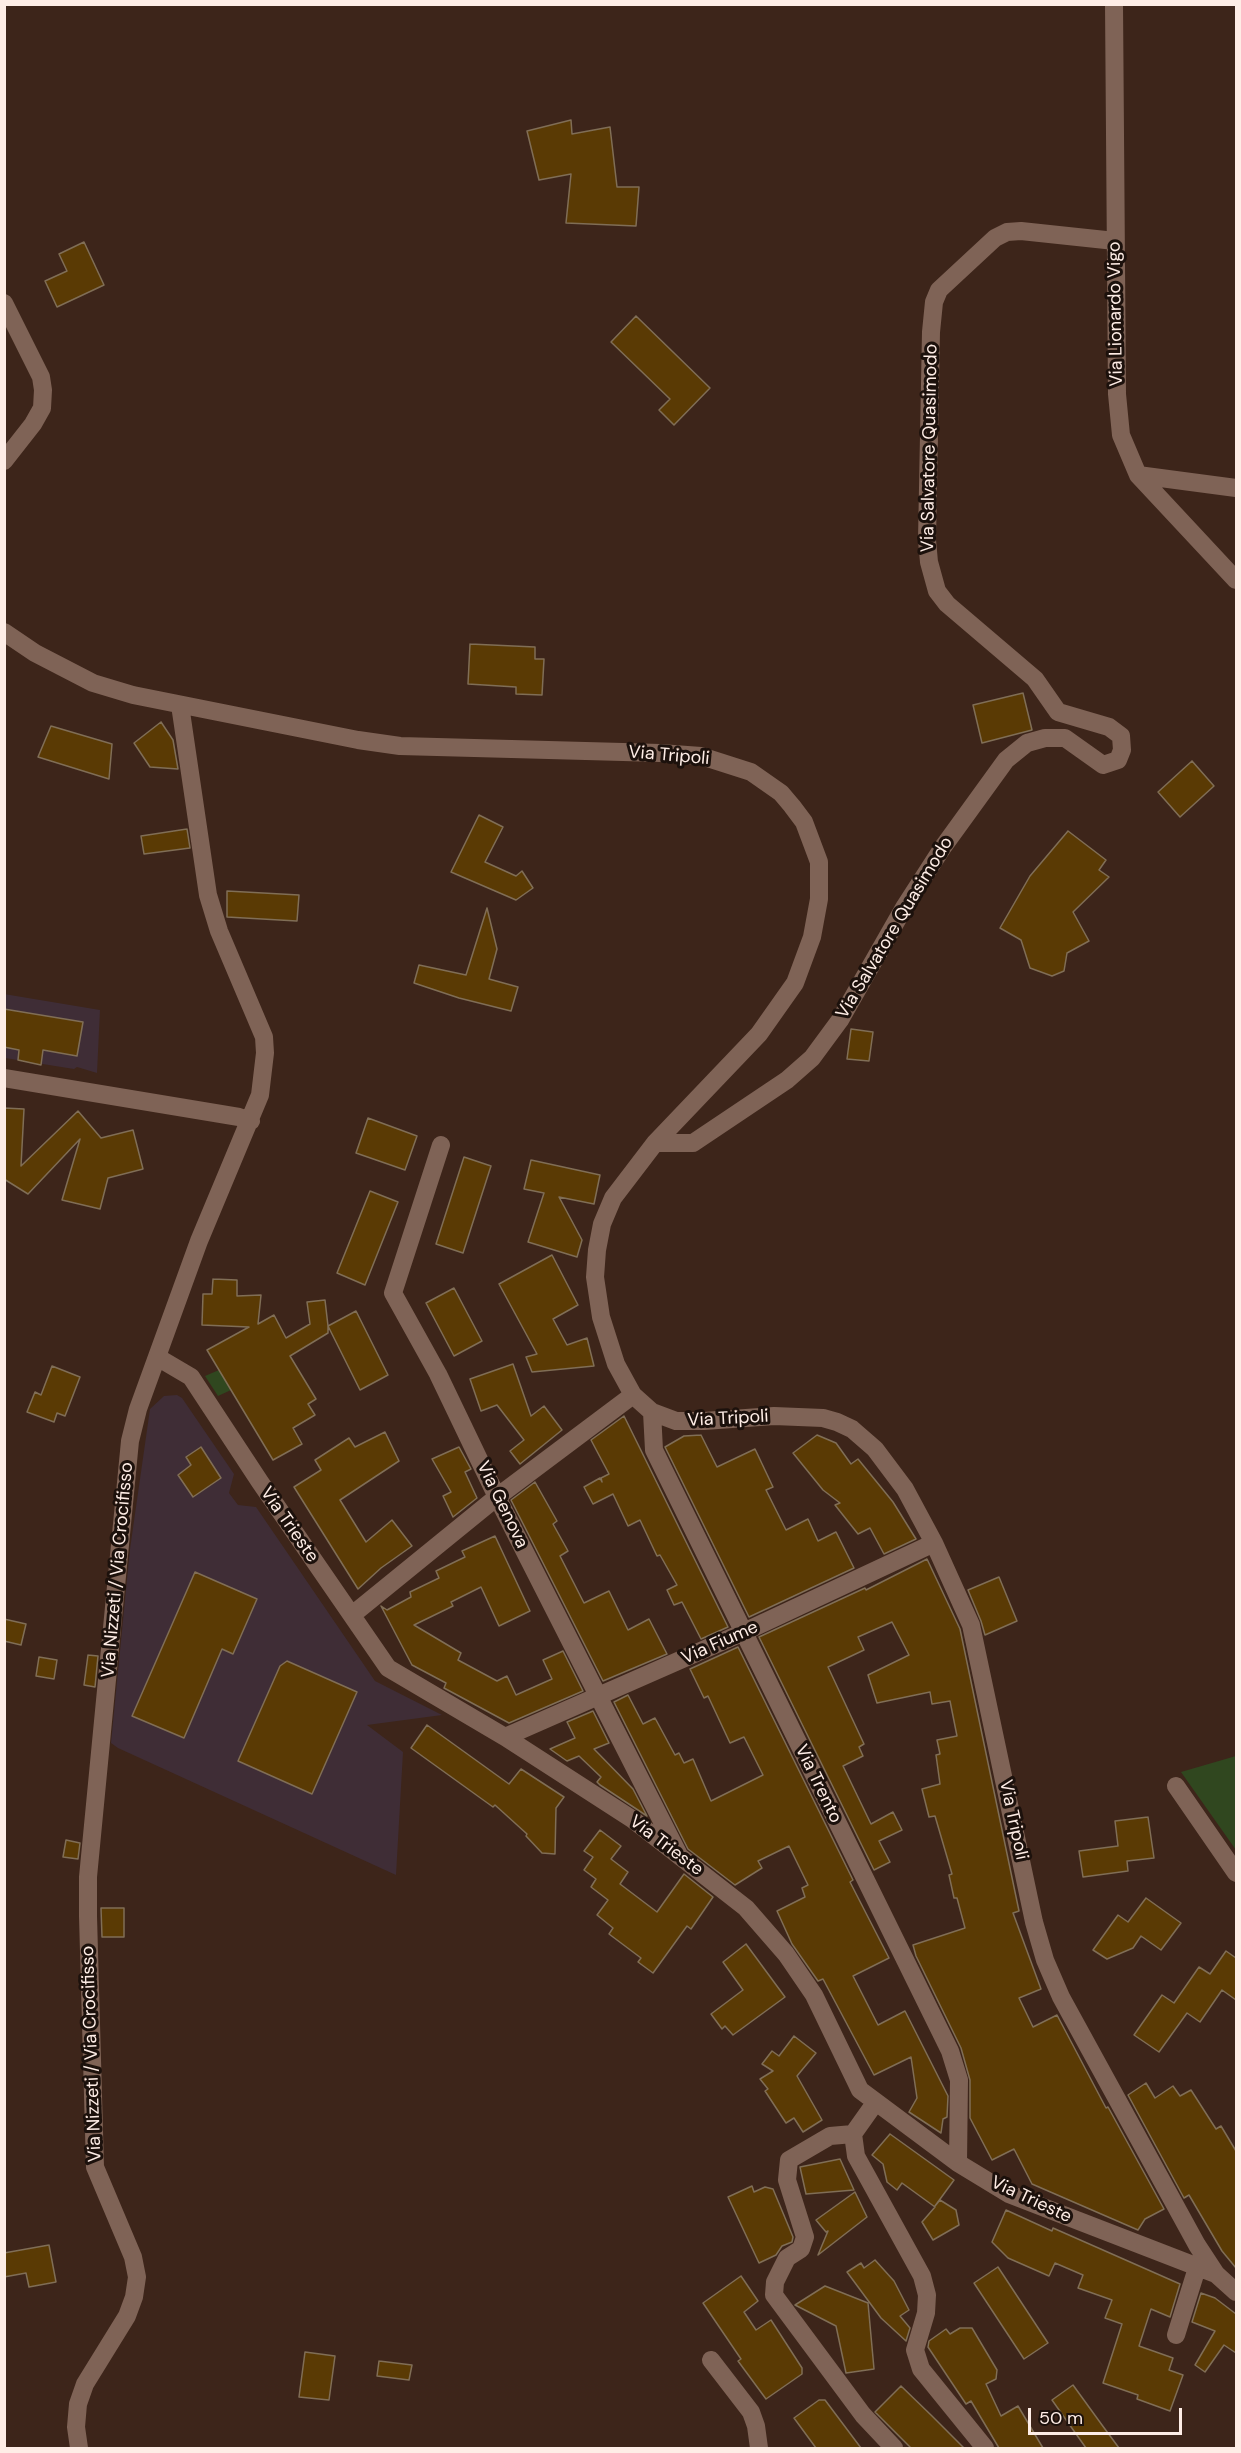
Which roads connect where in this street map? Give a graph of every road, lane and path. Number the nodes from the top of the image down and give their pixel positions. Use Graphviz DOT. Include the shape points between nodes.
graph roads {
  1 [pos="1114,4"];
  2 [pos="1115,241"];
  3 [pos="4,303"];
  4 [pos="4,461"];
  5 [pos="1138,475"];
  6 [pos="1236,488"];
  7 [pos="1236,580"];
  8 [pos="6,632"];
  9 [pos="180,705"];
  10 [pos="4,1078"];
  11 [pos="251,1121"];
  12 [pos="655,1143"];
  13 [pos="441,1145"];
  14 [pos="157,1357"];
  15 [pos="633,1395"];
  16 [pos="652,1412"];
  17 [pos="497,1497"];
  18 [pos="934,1543"];
  19 [pos="352,1615"];
  20 [pos="744,1632"];
  21 [pos="600,1697"];
  22 [pos="505,1737"];
  23 [pos="1176,1786"];
  24 [pos="681,1857"];
  25 [pos="1236,1873"];
  26 [pos="875,2103"];
  27 [pos="853,2134"];
  28 [pos="958,2163"];
  29 [pos="1197,2268"];
  30 [pos="1216,2274"];
  31 [pos="1236,2292"];
  32 [pos="1176,2335"];
  33 [pos="711,2360"];
  34 [pos="79,2448"];
  35 [pos="759,2448"];
  36 [pos="894,2448"];
  37 [pos="985,2448"];
  1 -- 2 [label="street, Via Lionardo Vigo"];
  2 -- 5 [label="street, Via Lionardo Vigo" via="1121,435"];
  2 -- 12 [label="street, Via Salvatore Quasimodo" via="1007,232 995,238 939,290 931,332 927,540 937,591 947,604 1035,678 1058,712 1109,727 1121,736 1118,759 1103,765 1065,738 1045,738 1027,743 1006,760 943,847 840,1020 812,1058 787,1080 693,1143"];
  3 -- 4 [label="street" via="41,377 43,390 42,408"];
  5 -- 6 [label="street"];
  5 -- 7 [label="street, Via Lionardo Vigo"];
  8 -- 9 [label="street, Via Tripoli" via="35,653 93,683"];
  9 -- 11 [label="street, Via Nizzeti / Via Crocifisso" via="208,895 264,1037 260,1095"];
  9 -- 12 [label="street, Via Tripoli" via="400,746 701,756 751,772 781,794 804,822 819,862 813,937 795,983 759,1034"];
  10 -- 11 [label="street"];
  11 -- 14 [label="street, Via Nizzeti / Via Crocifisso" via="199,1241"];
  12 -- 15 [label="street, Via Tripoli" via="613,1198 602,1224 595,1277 601,1317 616,1364"];
  13 -- 17 [label="street, Via Genova" via="393,1293 438,1374"];
  14 -- 19 [label="street, Via Trieste" via="191,1377"];
  14 -- 34 [label="street, Via Nizzeti / Via Crocifisso" via="130,1441 88,1876 95,2167 133,2257 136,2277 127,2316 85,2384 78,2404"];
  15 -- 16 [label="street, Via Tripoli"];
  15 -- 17 [label="street"];
  16 -- 18 [label="street, Via Tripoli" via="676,1421 704,1422 774,1416 823,1418 852,1429 875,1449 905,1489"];
  16 -- 20 [label="street, Via Trento" via="654,1450"];
  17 -- 19 [label="street"];
  17 -- 21 [label="street, Via Genova"];
  18 -- 20 [label="street, Via Fiume"];
  18 -- 30 [label="street, Via Tripoli" via="971,1625 1045,1960 1061,1997"];
  19 -- 22 [label="street, Via Trieste" via="388,1668"];
  20 -- 21 [label="street, Via Fiume"];
  20 -- 28 [label="street, Via Trento" via="950,2051 959,2080"];
  21 -- 22 [label="street, Via Fiume"];
  21 -- 24 [label="street, Via Genova"];
  22 -- 24 [label="street, Via Trieste" via="632,1819"];
  23 -- 25 [label="street"];
  24 -- 26 [label="street, Via Trieste" via="746,1908 786,1954 814,1995 860,2090"];
  26 -- 27 [label="street"];
  26 -- 28 [label="street, Via Trieste"];
  27 -- 36 [label="street" via="830,2136 789,2160 788,2180 805,2237 801,2249 787,2258 775,2282 774,2295 863,2415"];
  27 -- 37 [label="street" via="856,2156 922,2276 926,2313 915,2350 921,2369"];
  28 -- 29 [label="street, Via Trieste" via="1009,2194"];
  29 -- 30 [label="street, Via Trieste"];
  29 -- 32 [label="street"];
  30 -- 31 [label="street, Via Tripoli"];
  33 -- 35 [label="street" via="751,2412"];
}
